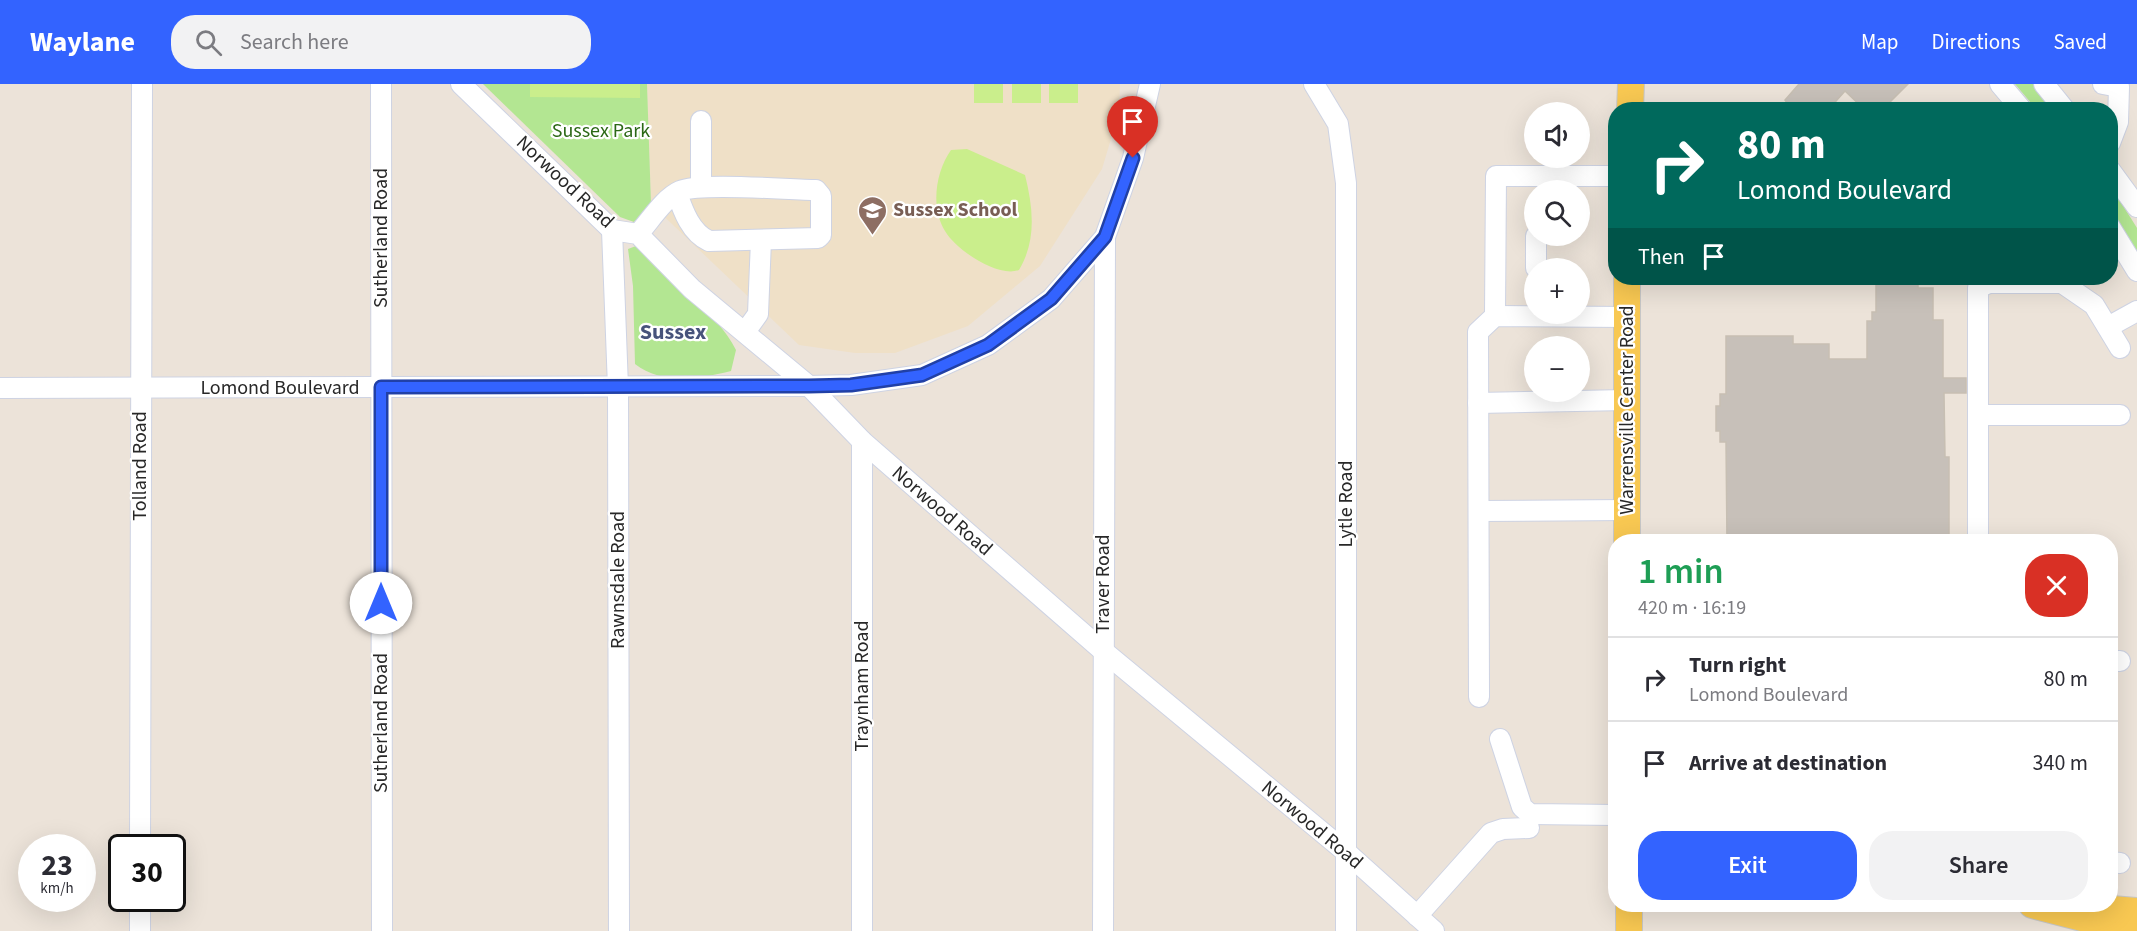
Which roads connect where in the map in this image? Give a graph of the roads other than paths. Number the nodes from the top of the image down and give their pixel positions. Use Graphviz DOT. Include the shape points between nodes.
graph roads {
  1 [pos="142,84"];
  2 [pos="381,84"];
  3 [pos="461,84"];
  4 [pos="1150,84"];
  5 [pos="1314,84"];
  6 [pos="1631,84"];
  7 [pos="2000,84"];
  8 [pos="2044,84"];
  9 [pos="2103,84"];
  10 [pos="1630,102"];
  11 [pos="2015,102"];
  12 [pos="2059,102"];
  13 [pos="701,121"];
  14 [pos="2118,122"];
  15 [pos="1608,177"];
  16 [pos="1571,180"];
  17 [pos="1524,181"];
  18 [pos="2118,181"];
  19 [pos="701,188"];
  20 [pos="677,194"];
  21 [pos="2137,207"];
  22 [pos="612,230"];
  23 [pos="638,234"];
  24 [pos="1105,237"];
  25 [pos="761,240"];
  26 [pos="2118,240"];
  27 [pos="2137,271"];
  28 [pos="1627,285"];
  29 [pos="1985,285"];
  30 [pos="2066,285"];
  31 [pos="2137,311"];
  32 [pos="1524,315"];
  33 [pos="1495,316"];
  34 [pos="1590,316"];
  35 [pos="1627,317"];
  36 [pos="2108,327"];
  37 [pos="745,332"];
  38 [pos="2120,348"];
  39 [pos="809,386"];
  40 [pos="381,387"];
  41 [pos="618,387"];
  42 [pos="0,388"];
  43 [pos="139,388"];
  44 [pos="1627,400"];
  45 [pos="1478,403"];
  46 [pos="1978,415"];
  47 [pos="2120,415"];
  48 [pos="862,441"];
  49 [pos="1627,510"];
  50 [pos="1479,511"];
  51 [pos="1627,534"];
  52 [pos="1978,534"];
  53 [pos="1102,650"];
  54 [pos="1479,697"];
  55 [pos="1500,740"];
  56 [pos="1608,815"];
  57 [pos="1529,828"];
  58 [pos="140,834"];
  59 [pos="1346,852"];
  60 [pos="2118,909"];
  61 [pos="2137,911"];
  62 [pos="140,912"];
  63 [pos="1629,912"];
  64 [pos="2058,912"];
  65 [pos="1417,916"];
  66 [pos="2137,930"];
  67 [pos="140,931"];
  68 [pos="382,931"];
  69 [pos="619,931"];
  70 [pos="862,931"];
  71 [pos="1103,931"];
  72 [pos="1346,931"];
  73 [pos="1434,931"];
  74 [pos="1629,931"];
  1 -- 43 [label="street, Tolland Road"];
  2 -- 40 [label="street, Sutherland Road"];
  3 -- 22 [label="street, Norwood Road"];
  4 -- 24 [label="street, Lomond Boulevard" via="1133,158"];
  5 -- 59 [label="street, Lytle Road" via="1338,124 1346,183"];
  6 -- 10 [label="main road"];
  7 -- 11 [label="street"];
  8 -- 12 [label="street"];
  9 -- 14 [label="street" via="2119,87"];
  13 -- 19 [label="street"];
  15 -- 16 [label="street"];
  17 -- 33 [label="street" via="1496,176"];
  18 -- 21 [label="street"];
  19 -- 20 [label="street"];
  19 -- 25 [label="street" via="819,193 820,237"];
  20 -- 23 [label="street"];
  20 -- 25 [label="street" via="688,220 702,238"];
  22 -- 23 [label="street, Norwood Road"];
  22 -- 41 [label="street, Rawnsdale Road"];
  23 -- 37 [label="street, Norwood Road" via="692,289"];
  24 -- 39 [label="street, Lomond Boulevard" via="1051,299 988,345 922,375 851,385"];
  24 -- 53 [label="street, Traver Road"];
  25 -- 37 [label="street" via="758,314"];
  26 -- 27 [label="street"];
  28 -- 35 [label="main road, Warrensville Center Road"];
  29 -- 46 [label="street" via="1978,288"];
  30 -- 36 [label="street" via="2094,305"];
  31 -- 36 [label="street"];
  32 -- 33 [label="street"];
  33 -- 45 [label="street" via="1478,332"];
  34 -- 35 [label="street"];
  35 -- 44 [label="main road, Warrensville Center Road"];
  36 -- 38 [label="street"];
  37 -- 39 [label="street, Norwood Road"];
  39 -- 41 [label="street, Lomond Boulevard"];
  39 -- 48 [label="street, Norwood Road"];
  40 -- 41 [label="street, Lomond Boulevard"];
  40 -- 43 [label="street, Lomond Boulevard"];
  40 -- 68 [label="street, Sutherland Road"];
  41 -- 69 [label="street, Rawnsdale Road"];
  42 -- 43 [label="street, Lomond Boulevard"];
  43 -- 58 [label="street, Tolland Road"];
  44 -- 45 [label="street"];
  44 -- 49 [label="main road, Warrensville Center Road"];
  45 -- 50 [label="street"];
  46 -- 47 [label="street"];
  46 -- 52 [label="street"];
  48 -- 53 [label="street, Norwood Road"];
  48 -- 70 [label="street, Traynham Road"];
  49 -- 50 [label="street"];
  49 -- 51 [label="main road, Warrensville Center Road"];
  50 -- 54 [label="street"];
  53 -- 59 [label="street, Norwood Road"];
  53 -- 71 [label="street, Traver Road"];
  55 -- 56 [label="street" via="1522,807 1530,814"];
  57 -- 65 [label="street" via="1491,833"];
  59 -- 65 [label="street, Norwood Road"];
  59 -- 72 [label="street, Lytle Road"];
  60 -- 61 [label="main road"];
  62 -- 67 [label="street"];
  63 -- 74 [label="main road"];
  64 -- 66 [label="main road"];
  65 -- 73 [label="street, Norwood Road"];
}
